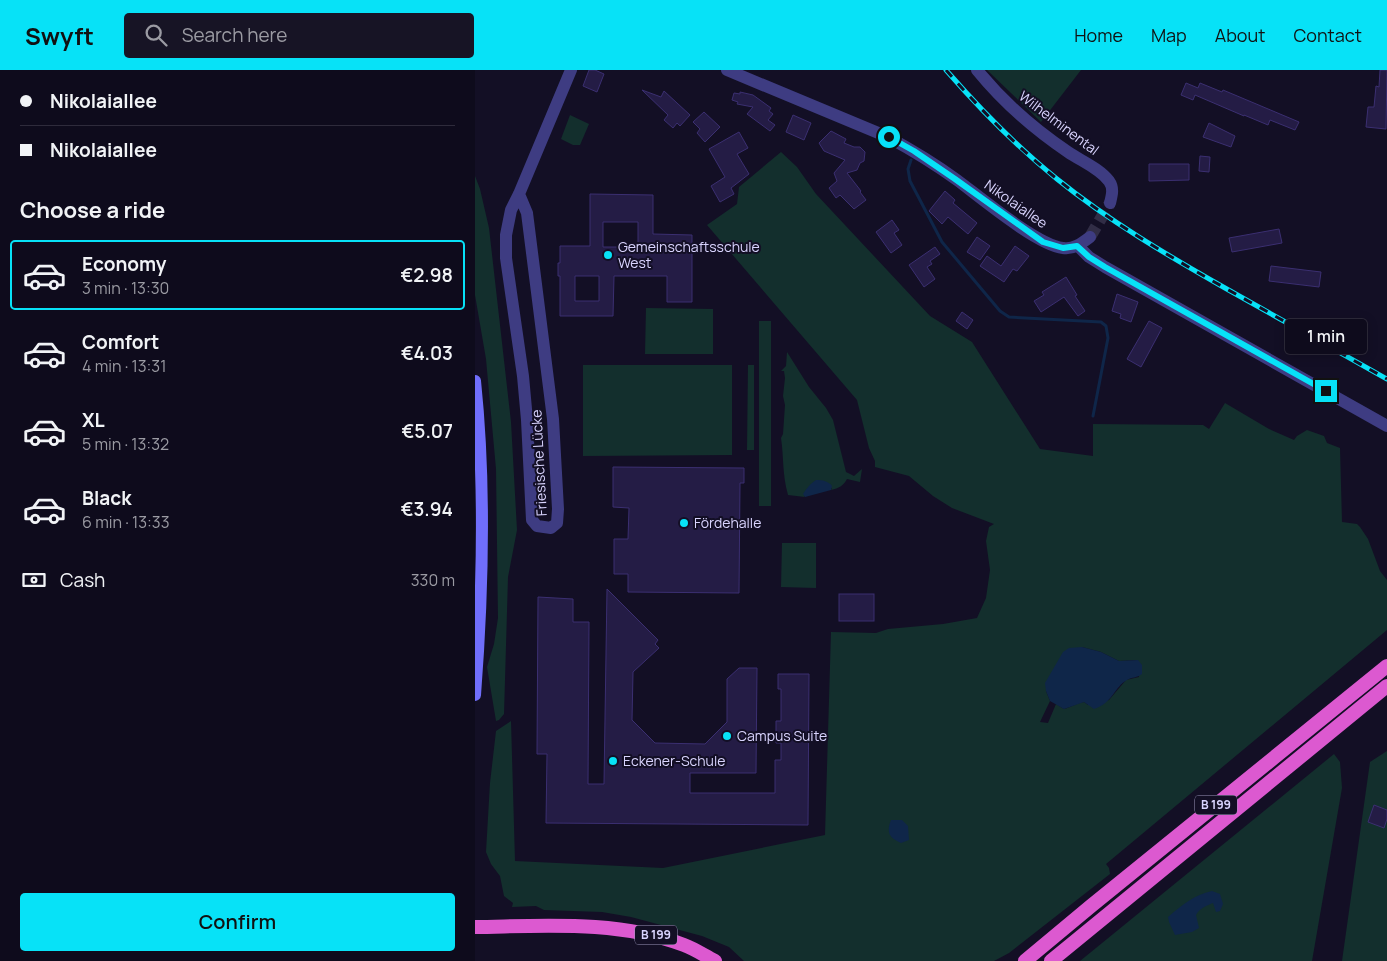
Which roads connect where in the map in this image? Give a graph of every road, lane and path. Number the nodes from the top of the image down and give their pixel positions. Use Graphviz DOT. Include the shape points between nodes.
graph roads {
  1 [pos="571,70"];
  2 [pos="727,70"];
  3 [pos="977,70"];
  4 [pos="519,194"];
  5 [pos="1110,203"];
  6 [pos="1090,237"];
  7 [pos="1077,246"];
  8 [pos="475,381"];
  9 [pos="1387,426"];
  10 [pos="1387,666"];
  11 [pos="1387,686"];
  12 [pos="475,695"];
  13 [pos="475,927"];
  14 [pos="1046,943"];
  15 [pos="715,961"];
  16 [pos="1013,961"];
  17 [pos="1025,961"];
  18 [pos="1051,961"];
  1 -- 4 [label="street, Friesische Lücke"];
  2 -- 7 [label="street, Nikolaiallee" via="889,137 914,151 1043,242 1063,248"];
  3 -- 5 [label="street, Wilhelminental" via="1039,131 1105,176 1112,188"];
  4 -- 4 [label="street, Friesische Lücke" via="509,219 506,258 523,376 532,520 537,526 551,528 557,523 558,509 553,419 527,213"];
  6 -- 7 [label="street"];
  7 -- 9 [label="street" via="1105,267"];
  8 -- 12 [label="main road" via="483,485 483,579"];
  10 -- 14 [label="highway, B 199"];
  11 -- 18 [label="highway, B 199"];
  13 -- 15 [label="highway, B 199" via="593,926 625,929 686,945"];
  14 -- 16 [label="highway, B 199"];
  14 -- 17 [label="highway"];
}
